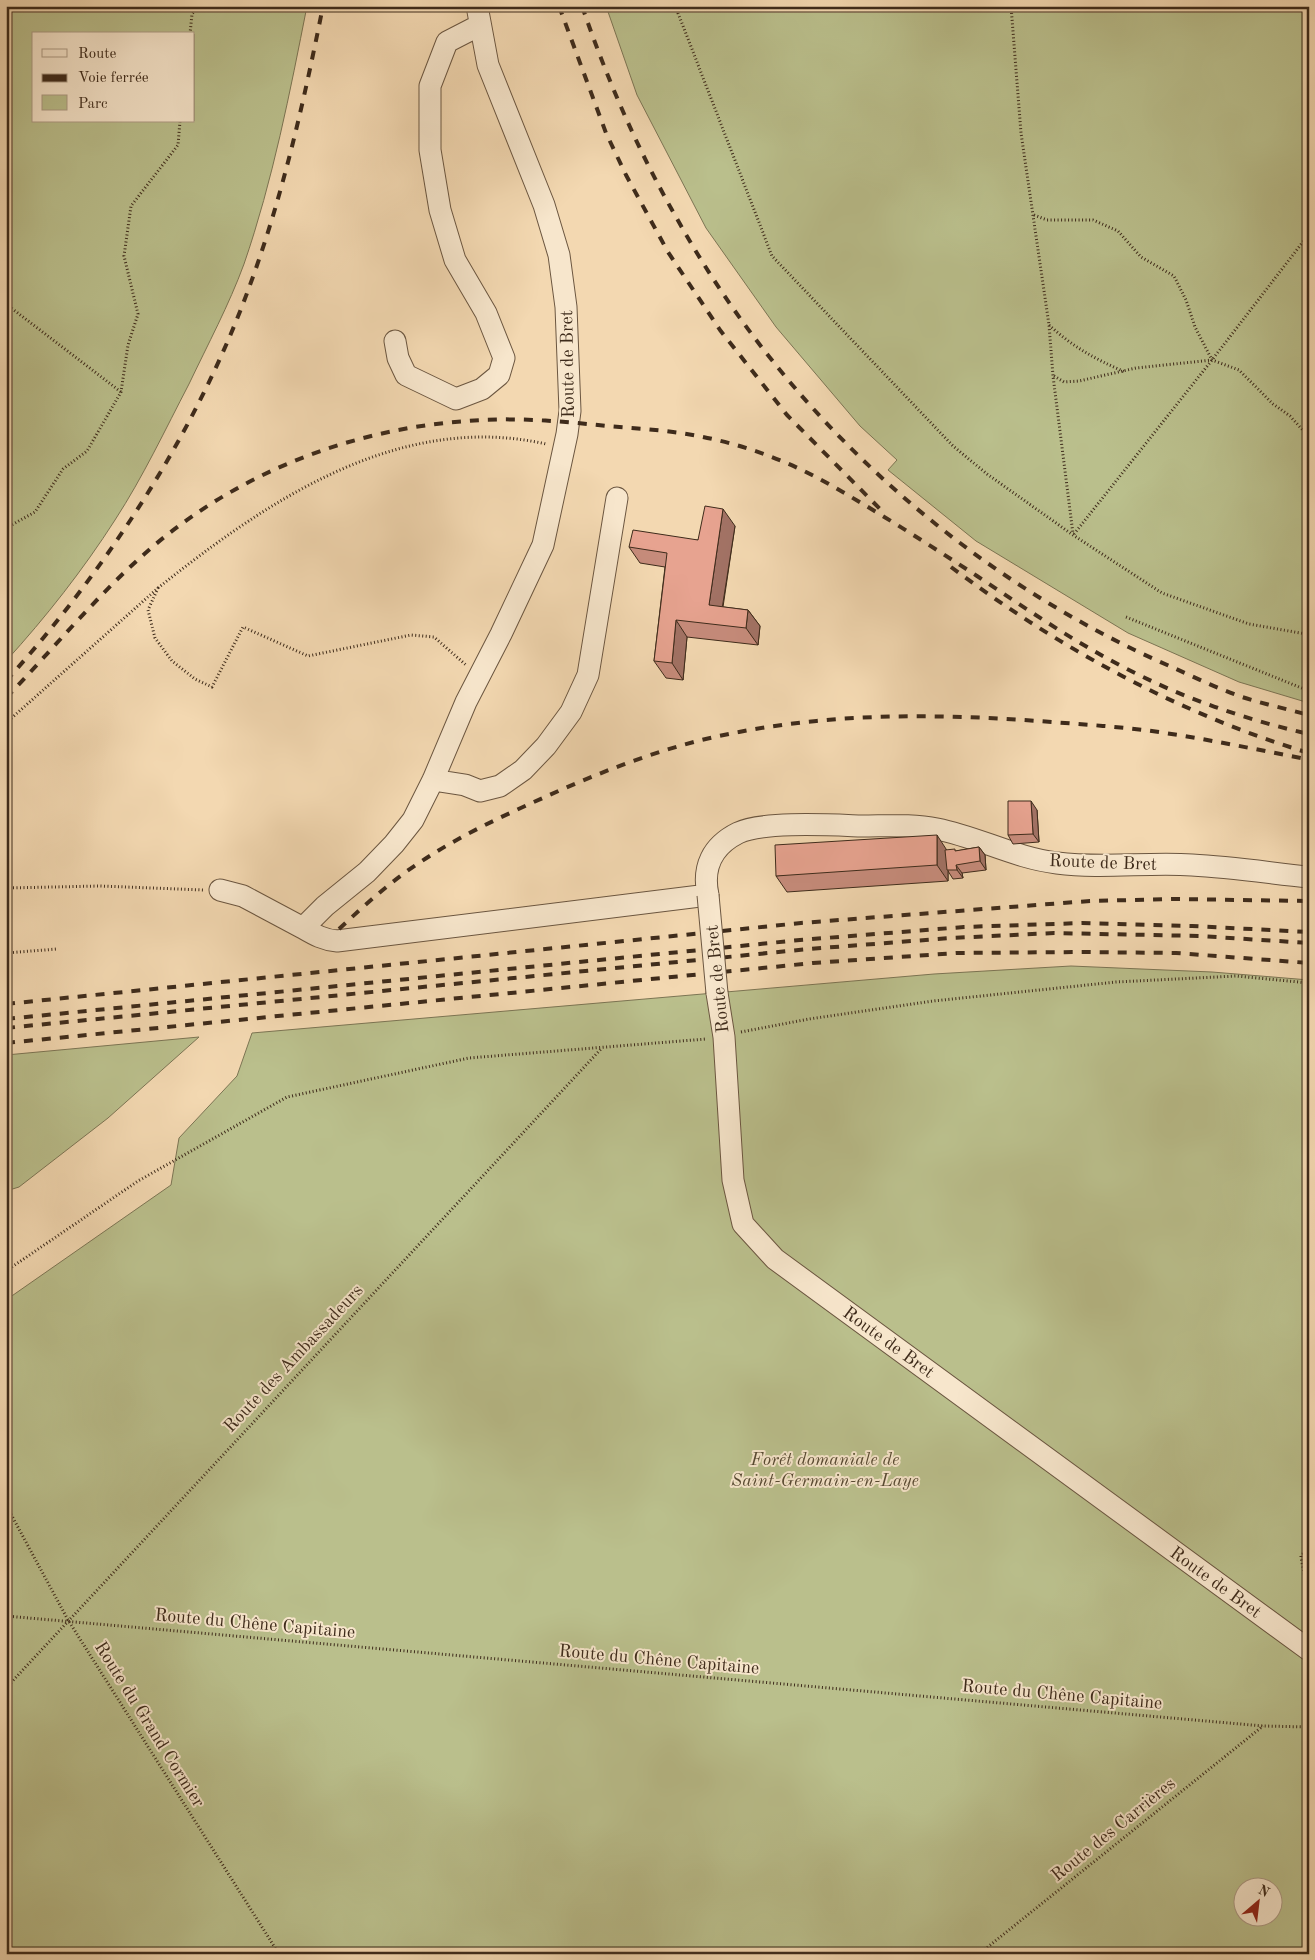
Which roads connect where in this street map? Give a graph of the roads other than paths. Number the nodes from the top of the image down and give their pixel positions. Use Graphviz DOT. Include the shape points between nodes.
graph roads {
  1 [pos="479,16"];
  2 [pos="395,341"];
  3 [pos="617,498"];
  4 [pos="433,780"];
  5 [pos="1309,877"];
  6 [pos="220,890"];
  7 [pos="708,895"];
  8 [pos="304,928"];
  9 [pos="1309,1650"];
  1 -- 2 [label="lane, Route de Bret" via="447,42 430,86 430,150 440,210 454,260 486,313 504,358 499,376 482,389 456,399 406,375"];
  1 -- 4 [label="lane, Route de Bret" via="488,65 544,205 559,255 566,307 570,411 542,545 466,702"];
  3 -- 4 [label="lane" via="588,675 570,712 546,746 523,770 500,786 480,791"];
  4 -- 8 [label="lane, Route de Bret" via="413,820 394,844"];
  5 -- 7 [label="lane, Route de Bret" via="1191,864 1092,866 1057,863 934,829 771,826 740,833 720,845 709,860 705,881"];
  6 -- 8 [label="lane" via="243,896"];
  7 -- 8 [label="lane" via="337,941 316,936"];
  7 -- 9 [label="lane, Route de Bret, bridge" via="724,1038 733,1180 743,1224 775,1259"];
}
